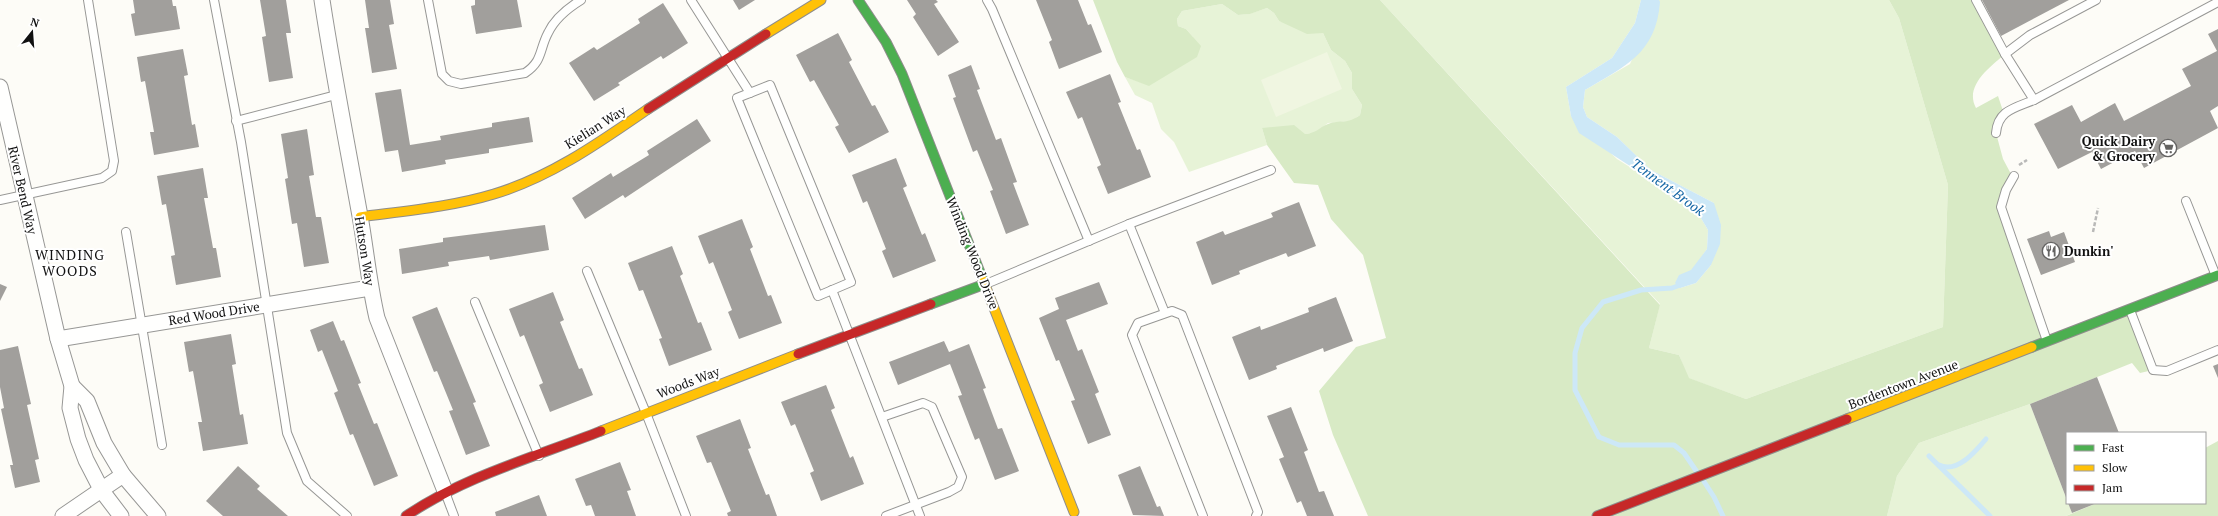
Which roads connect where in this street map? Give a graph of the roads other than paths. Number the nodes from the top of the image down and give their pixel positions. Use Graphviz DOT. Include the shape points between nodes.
graph roads {
  1 [pos="88,0"];
  2 [pos="214,0"];
  3 [pos="322,0"];
  4 [pos="428,0"];
  5 [pos="582,0"];
  6 [pos="691,0"];
  7 [pos="821,0"];
  8 [pos="858,0"];
  9 [pos="987,0"];
  10 [pos="1976,0"];
  11 [pos="2096,0"];
  12 [pos="2218,2"];
  13 [pos="2005,54"];
  14 [pos="727,56"];
  15 [pos="0,87"];
  16 [pos="750,93"];
  17 [pos="336,95"];
  18 [pos="2034,100"];
  19 [pos="236,121"];
  20 [pos="1996,133"];
  21 [pos="1271,170"];
  22 [pos="2014,176"];
  23 [pos="24,195"];
  24 [pos="0,200"];
  25 [pos="2186,201"];
  26 [pos="360,218"];
  27 [pos="1129,224"];
  28 [pos="126,232"];
  29 [pos="1088,241"];
  30 [pos="587,271"];
  31 [pos="2217,276"];
  32 [pos="985,284"];
  33 [pos="370,288"];
  34 [pos="832,290"];
  35 [pos="475,302"];
  36 [pos="266,305"];
  37 [pos="2130,310"];
  38 [pos="1165,313"];
  39 [pos="141,325"];
  40 [pos="849,334"];
  41 [pos="58,339"];
  42 [pos="2047,341"];
  43 [pos="2218,350"];
  44 [pos="72,386"];
  45 [pos="646,412"];
  46 [pos="882,417"];
  47 [pos="162,444"];
  48 [pos="539,456"];
  49 [pos="123,475"];
  50 [pos="102,491"];
  51 [pos="445,491"];
  52 [pos="916,505"];
  53 [pos="1075,515"];
  54 [pos="63,516"];
  55 [pos="121,516"];
  56 [pos="158,516"];
  57 [pos="347,516"];
  58 [pos="406,516"];
  59 [pos="454,516"];
  60 [pos="686,516"];
  61 [pos="886,516"];
  62 [pos="920,516"];
  63 [pos="1203,516"];
  64 [pos="1256,516"];
  65 [pos="1597,516"];
  1 -- 23 [label="lane" via="114,161 112,171 102,178"];
  2 -- 19 [label="lane"];
  3 -- 17 [label="street, Hutson Way"];
  4 -- 5 [label="lane" via="442,74 449,81 461,84 525,73 539,60 553,23 568,8"];
  6 -- 14 [label="lane"];
  7 -- 14 [label="street, Kielian Way"];
  8 -- 32 [label="street, Winding Wood Drive" via="886,42 902,74"];
  9 -- 29 [label="lane"];
  10 -- 13 [label="lane"];
  11 -- 13 [label="lane" via="2030,35"];
  12 -- 18 [label="lane"];
  13 -- 18 [label="lane"];
  14 -- 16 [label="lane"];
  14 -- 26 [label="street, Kielian Way" via="613,133 537,177 470,201"];
  15 -- 23 [label="street, River Bend Way"];
  16 -- 34 [label="lane" via="737,98 818,296"];
  16 -- 34 [label="lane" via="770,85 851,282"];
  17 -- 19 [label="lane"];
  17 -- 26 [label="street, Hutson Way"];
  18 -- 20 [label="lane" via="2004,114 1997,122"];
  19 -- 36 [label="lane"];
  21 -- 27 [label="lane"];
  22 -- 42 [label="lane" via="2001,207"];
  23 -- 24 [label="lane"];
  23 -- 41 [label="street, River Bend Way"];
  25 -- 31 [label="lane"];
  26 -- 33 [label="street, Hutson Way"];
  27 -- 29 [label="lane"];
  27 -- 38 [label="lane"];
  28 -- 39 [label="lane"];
  29 -- 32 [label="lane"];
  30 -- 45 [label="lane"];
  31 -- 37 [label="street, Bordentown Avenue"];
  32 -- 40 [label="street, Woods Way"];
  32 -- 53 [label="street, Winding Wood Drive"];
  33 -- 36 [label="street, Red Wood Drive"];
  33 -- 51 [label="street, Hutson Way" via="377,318"];
  34 -- 40 [label="lane"];
  35 -- 48 [label="lane"];
  36 -- 39 [label="street, Red Wood Drive"];
  36 -- 57 [label="lane" via="287,433 307,481"];
  37 -- 42 [label="street, Bordentown Avenue"];
  37 -- 43 [label="lane" via="2153,370 2167,371"];
  38 -- 63 [label="lane" via="1138,323 1132,335"];
  38 -- 64 [label="lane" via="1172,311 1182,315 1258,512"];
  39 -- 41 [label="street, Red Wood Drive"];
  39 -- 47 [label="lane"];
  40 -- 45 [label="street, Woods Way"];
  40 -- 46 [label="lane"];
  41 -- 44 [label="street, River Bend Way"];
  42 -- 65 [label="street, Bordentown Avenue"];
  44 -- 49 [label="street, River Bend Way" via="87,401 104,443"];
  44 -- 50 [label="street, River Bend Way" via="70,408 78,439"];
  45 -- 48 [label="street, Woods Way"];
  45 -- 60 [label="lane"];
  46 -- 52 [label="lane"];
  46 -- 52 [label="lane" via="923,403 932,406 962,477 958,487"];
  48 -- 51 [label="street, Woods Way"];
  49 -- 50 [label="street"];
  49 -- 56 [label="street, River Bend Way"];
  50 -- 54 [label="street"];
  50 -- 55 [label="street, River Bend Way"];
  51 -- 58 [label="street, Woods Way" via="427,500"];
  51 -- 59 [label="lane"];
  52 -- 61 [label="lane"];
  52 -- 62 [label="lane"];
}
